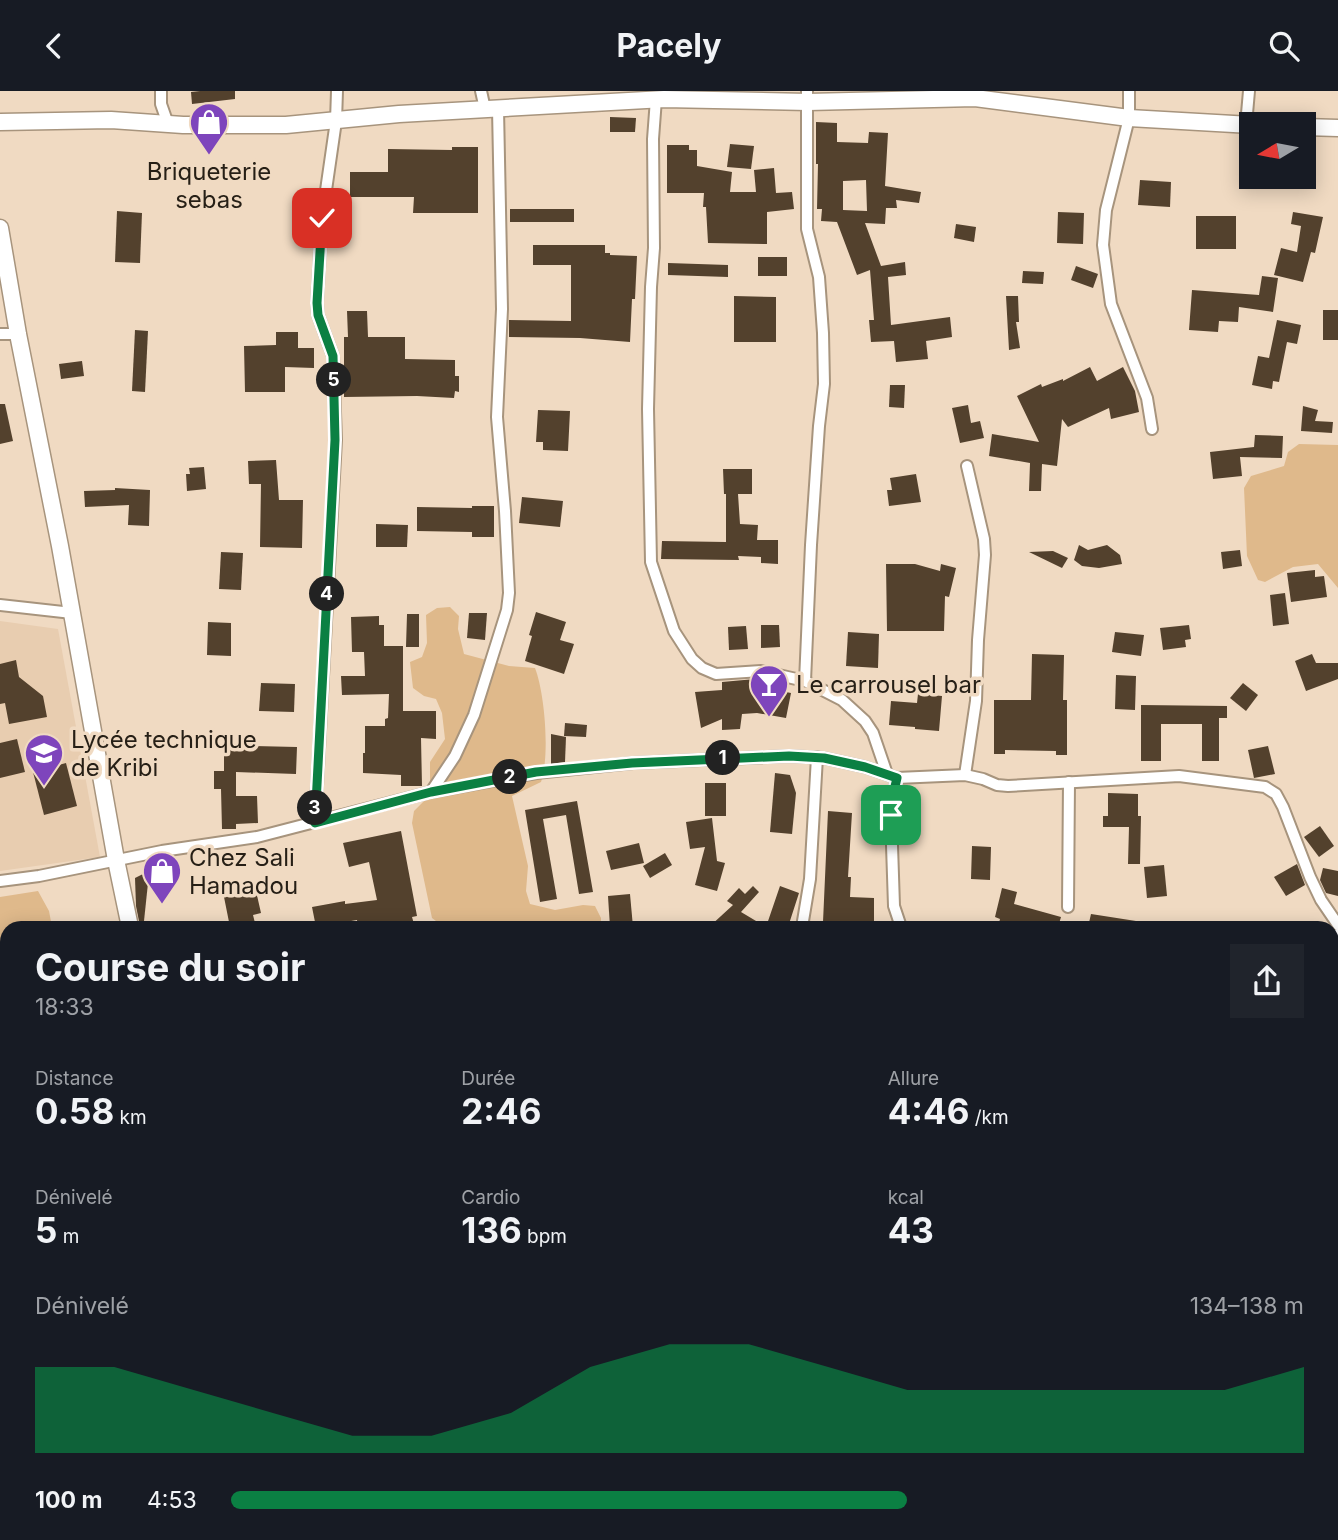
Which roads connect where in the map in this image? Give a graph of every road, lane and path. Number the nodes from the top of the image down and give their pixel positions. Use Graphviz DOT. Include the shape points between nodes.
graph roads {
  1 [pos="161,91"];
  2 [pos="337,91"];
  3 [pos="481,91"];
  4 [pos="1129,91"];
  5 [pos="1249,91"];
  6 [pos="808,96"];
  7 [pos="656,99"];
  8 [pos="492,109"];
  9 [pos="1248,112"];
  10 [pos="1129,118"];
  11 [pos="336,121"];
  12 [pos="0,122"];
  13 [pos="168,124"];
  14 [pos="1239,124"];
  15 [pos="1316,127"];
  16 [pos="1338,128"];
  17 [pos="0,227"];
  18 [pos="0,334"];
  19 [pos="18,334"];
  20 [pos="1152,429"];
  21 [pos="967,466"];
  22 [pos="0,604"];
  23 [pos="72,613"];
  24 [pos="805,681"];
  25 [pos="817,757"];
  26 [pos="965,775"];
  27 [pos="892,776"];
  28 [pos="1069,782"];
  29 [pos="431,792"];
  30 [pos="315,823"];
  31 [pos="116,860"];
  32 [pos="0,881"];
  33 [pos="1068,907"];
  34 [pos="129,921"];
  35 [pos="803,921"];
  36 [pos="899,921"];
  37 [pos="1335,921"];
  1 -- 13 [label="street"];
  2 -- 11 [label="street"];
  3 -- 8 [label="street"];
  4 -- 10 [label="street"];
  5 -- 9 [label="street"];
  6 -- 7 [label="street"];
  6 -- 10 [label="street" via="975,98"];
  6 -- 24 [label="street" via="807,229 819,277 824,384"];
  7 -- 8 [label="street"];
  7 -- 24 [label="street" via="648,409 651,562 674,631 702,668 716,674 761,671"];
  8 -- 11 [label="street"];
  8 -- 29 [label="street" via="502,309 497,417 509,593 474,715"];
  10 -- 14 [label="street"];
  10 -- 20 [label="street" via="1106,210 1104,245 1111,304 1147,398"];
  11 -- 13 [label="street"];
  11 -- 30 [label="street" via="322,218 317,303 333,356 335,440"];
  12 -- 13 [label="street"];
  15 -- 16 [label="street"];
  17 -- 19 [label="street"];
  18 -- 19 [label="street"];
  19 -- 23 [label="street"];
  21 -- 26 [label="street" via="985,555 976,701"];
  22 -- 23 [label="street"];
  23 -- 31 [label="street"];
  24 -- 27 [label="street" via="842,700 865,720"];
  25 -- 27 [label="street"];
  25 -- 29 [label="street" via="632,763 536,772"];
  25 -- 35 [label="street"];
  26 -- 27 [label="street"];
  26 -- 28 [label="street" via="1008,786"];
  27 -- 36 [label="street" via="894,907"];
  28 -- 33 [label="street"];
  28 -- 37 [label="street" via="1180,776 1265,787 1283,807 1310,877"];
  29 -- 30 [label="street"];
  30 -- 31 [label="street"];
  31 -- 32 [label="street"];
  31 -- 34 [label="street"];
}
